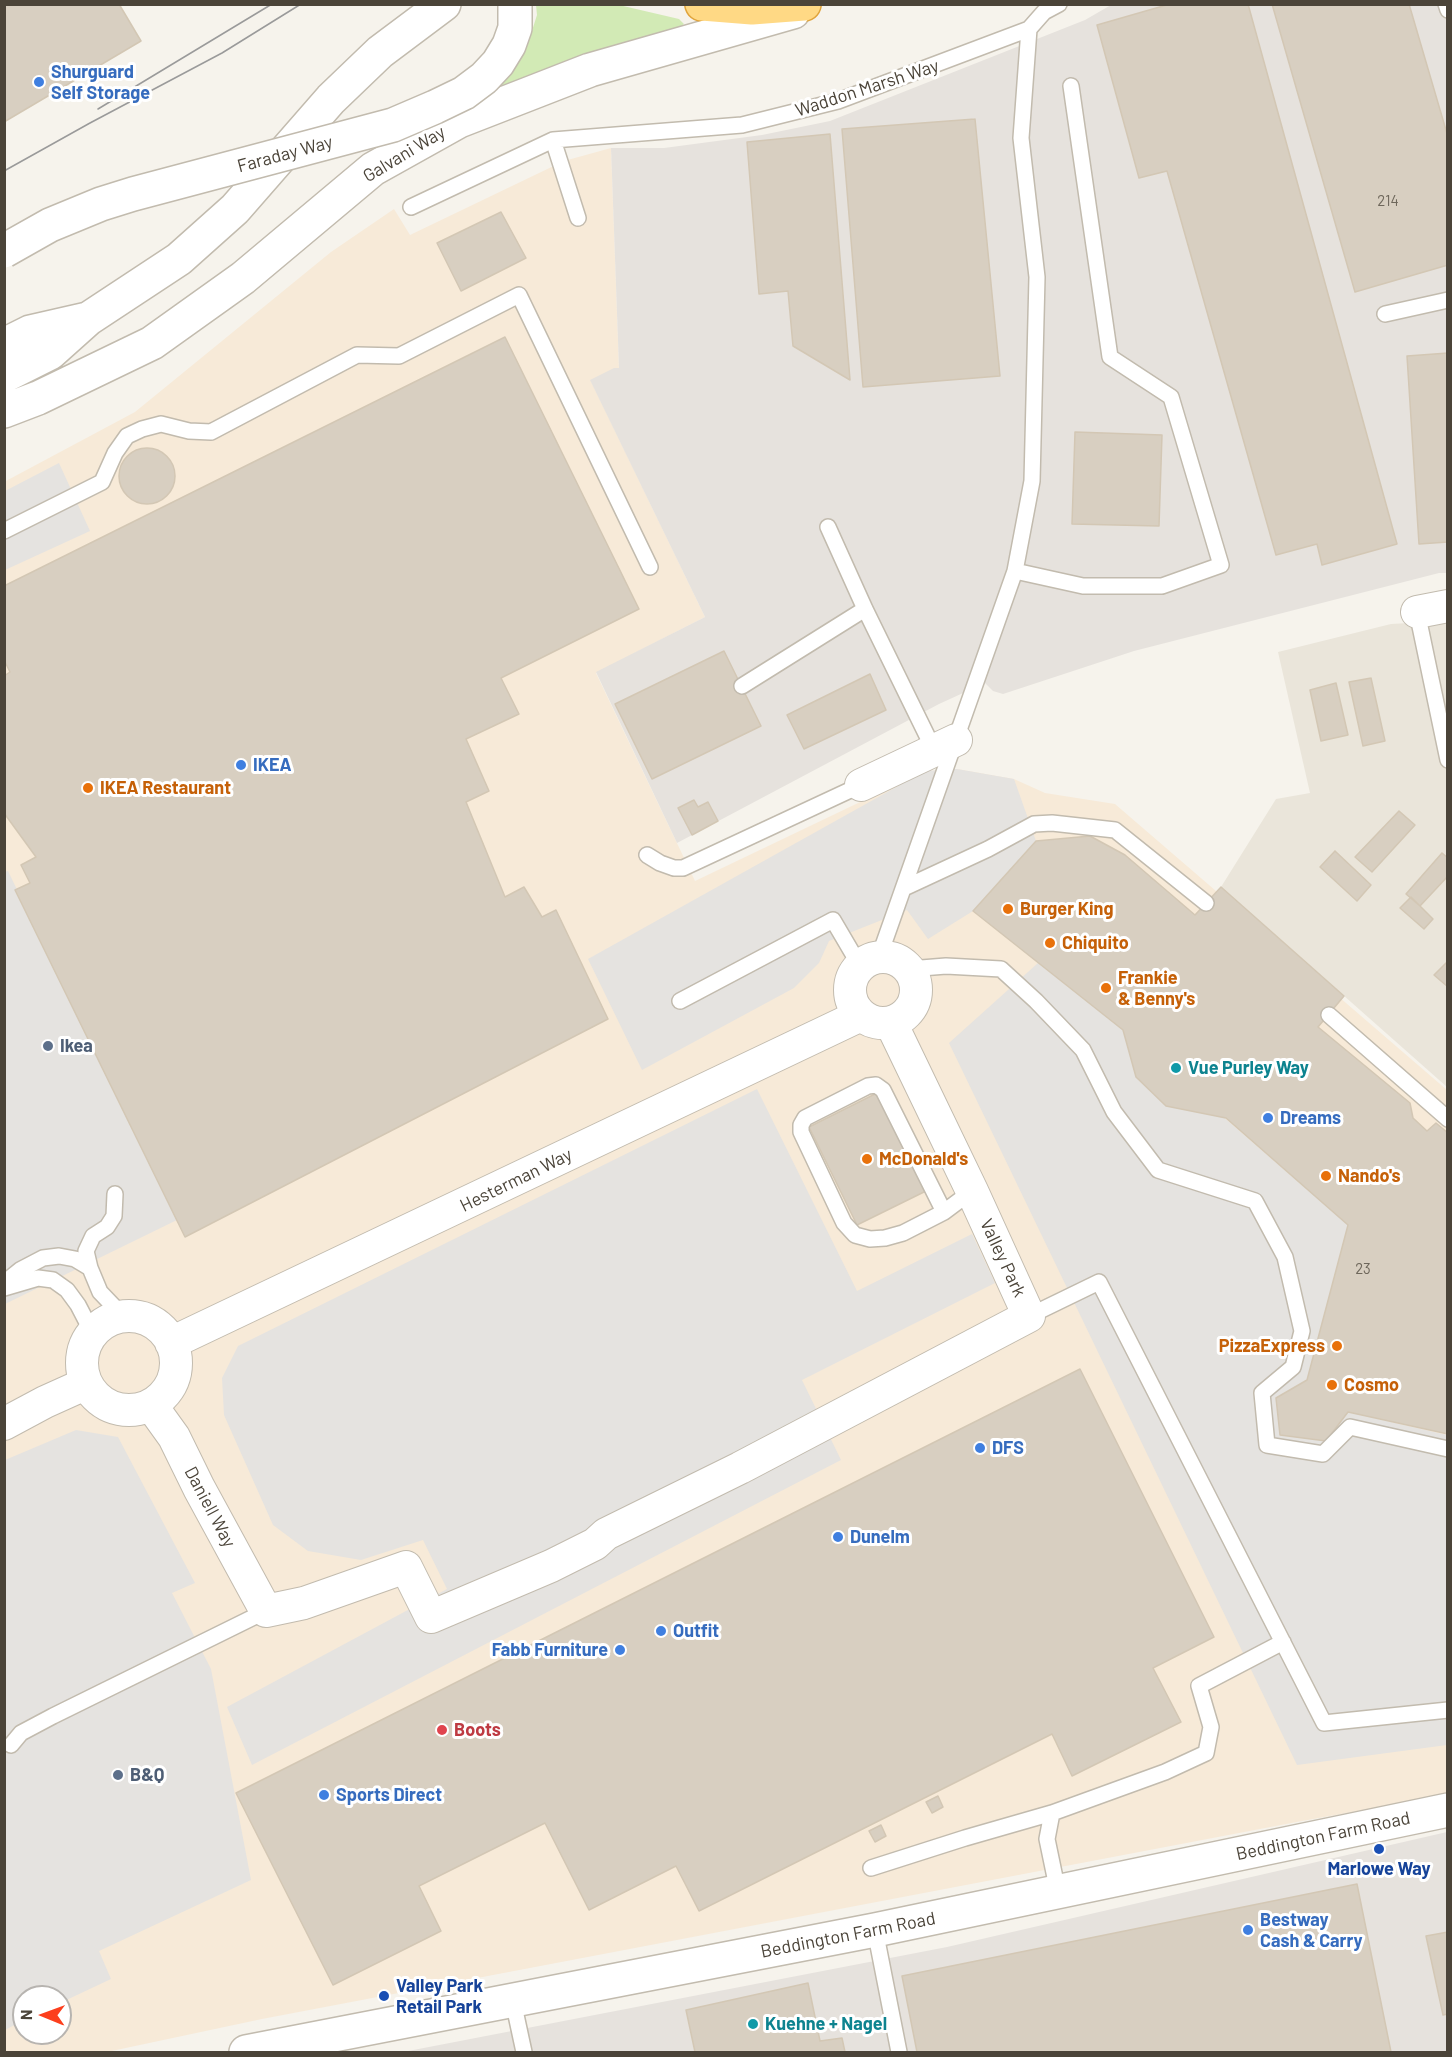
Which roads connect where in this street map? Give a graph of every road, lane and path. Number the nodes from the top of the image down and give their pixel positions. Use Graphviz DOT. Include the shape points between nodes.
graph roads {
  1 [pos="444,4"];
  2 [pos="515,4"];
  3 [pos="702,4"];
  4 [pos="804,4"];
  5 [pos="818,4"];
  6 [pos="1059,4"];
  7 [pos="1446,4"];
  8 [pos="1448,10"];
  9 [pos="1029,29"];
  10 [pos="1071,86"];
  11 [pos="553,140"];
  12 [pos="411,207"];
  13 [pos="578,218"];
  14 [pos="4,251"];
  15 [pos="1448,300"];
  16 [pos="1385,315"];
  17 [pos="88,319"];
  18 [pos="4,345"];
  19 [pos="4,376"];
  20 [pos="4,411"];
  21 [pos="828,527"];
  22 [pos="4,531"];
  23 [pos="650,567"];
  24 [pos="1015,571"];
  25 [pos="1448,606"];
  26 [pos="865,609"];
  27 [pos="1417,612"];
  28 [pos="742,686"];
  29 [pos="945,746"];
  30 [pos="1448,760"];
  31 [pos="861,785"];
  32 [pos="647,855"];
  33 [pos="904,888"];
  34 [pos="1206,903"];
  35 [pos="869,962"];
  36 [pos="909,969"];
  37 [pos="680,1001"];
  38 [pos="861,1015"];
  39 [pos="1329,1015"];
  40 [pos="891,1023"];
  41 [pos="1448,1119"];
  42 [pos="972,1191"];
  43 [pos="115,1194"];
  44 [pos="944,1212"];
  45 [pos="90,1268"];
  46 [pos="4,1283"];
  47 [pos="4,1288"];
  48 [pos="122,1315"];
  49 [pos="1029,1316"];
  50 [pos="92,1332"];
  51 [pos="171,1343"];
  52 [pos="85,1384"];
  53 [pos="152,1405"];
  54 [pos="4,1424"];
  55 [pos="1448,1449"];
  56 [pos="266,1611"];
  57 [pos="1284,1642"];
  58 [pos="1448,1710"];
  59 [pos="11,1745"];
  60 [pos="1448,1810"];
  61 [pos="1052,1813"];
  62 [pos="871,1868"];
  63 [pos="1058,1892"];
  64 [pos="875,1930"];
  65 [pos="513,2001"];
  66 [pos="246,2052"];
  67 [pos="524,2052"];
  68 [pos="898,2052"];
  1 -- 17 [label="street" via="380,52 331,99 236,209 179,259"];
  2 -- 14 [label="street, Faraday Way, bridge" via="509,45 484,78 464,93 393,125 112,201 50,225"];
  3 -- 4 [label="highway" via="752,8"];
  5 -- 20 [label="street, Galvani Way" via="590,70 459,120 373,169 243,278 152,344"];
  6 -- 9 [label="lane, Waddon Marsh Way" via="1044,12"];
  7 -- 8 [label="lane"];
  9 -- 11 [label="lane, Waddon Marsh Way" via="838,101 742,125"];
  9 -- 24 [label="lane" via="1021,138 1037,277 1032,481"];
  10 -- 24 [label="lane" via="1110,357 1171,397 1221,565 1162,586 1083,586"];
  11 -- 12 [label="lane, Waddon Marsh Way"];
  11 -- 13 [label="lane"];
  15 -- 16 [label="lane"];
  17 -- 18 [label="street" via="30,332"];
  17 -- 19 [label="street" via="50,353"];
  21 -- 26 [label="lane"];
  22 -- 23 [label="lane" via="102,482 127,436 142,429 161,424 211,432 357,355 399,356 519,295"];
  24 -- 29 [label="lane"];
  25 -- 27 [label="street"];
  26 -- 28 [label="lane"];
  26 -- 29 [label="lane"];
  27 -- 30 [label="lane"];
  29 -- 31 [label="street"];
  29 -- 33 [label="lane"];
  31 -- 32 [label="lane" via="683,868 660,863"];
  33 -- 34 [label="lane" via="1035,824 1052,823 1115,830"];
  33 -- 35 [label="lane"];
  35 -- 36 [label="street" via="890,958"];
  35 -- 37 [label="lane" via="833,920"];
  35 -- 38 [label="street" via="853,975 850,986 854,1007"];
  36 -- 40 [label="street" via="917,988 916,998 907,1014"];
  36 -- 55 [label="lane" via="1001,969 1083,1050 1114,1112 1158,1170 1255,1201 1285,1257 1302,1331 1293,1367 1262,1393 1268,1445 1323,1454 1350,1427"];
  38 -- 40 [label="street" via="880,1024"];
  38 -- 51 [label="street, Hesterman Way"];
  39 -- 41 [label="lane"];
  40 -- 42 [label="street, Valley Park"];
  42 -- 44 [label="lane"];
  42 -- 49 [label="street, Valley Park"];
  43 -- 45 [label="lane" via="114,1216 107,1227 93,1236 86,1251"];
  44 -- 44 [label="lane" via="885,1238 855,1235 844,1223 801,1132 805,1118 876,1085 883,1090"];
  45 -- 46 [label="lane" via="75,1259 43,1258"];
  45 -- 48 [label="lane" via="100,1292"];
  47 -- 50 [label="lane" via="38,1278 53,1280 78,1305"];
  48 -- 50 [label="street"];
  48 -- 51 [label="street" via="139,1316 155,1323"];
  49 -- 56 [label="street, Valley Park" via="606,1534 595,1544 431,1617 406,1567 304,1603"];
  49 -- 57 [label="lane" via="1099,1282"];
  50 -- 52 [label="street" via="81,1357"];
  51 -- 53 [label="street" via="177,1364 170,1388"];
  52 -- 53 [label="street" via="95,1398 116,1410 132,1411"];
  52 -- 54 [label="street"];
  53 -- 56 [label="street, Daniell Way" via="174,1437"];
  56 -- 59 [label="lane" via="53,1716 21,1733"];
  57 -- 58 [label="lane" via="1324,1723"];
  57 -- 61 [label="lane" via="1199,1686 1211,1727 1206,1754"];
  60 -- 63 [label="street, Beddington Farm Road"];
  61 -- 62 [label="lane"];
  61 -- 63 [label="lane" via="1047,1839"];
  63 -- 64 [label="street, Beddington Farm Road"];
  64 -- 65 [label="street, Beddington Farm Road"];
  64 -- 68 [label="lane"];
  65 -- 66 [label="street, Beddington Farm Road"];
  65 -- 67 [label="lane"];
}
